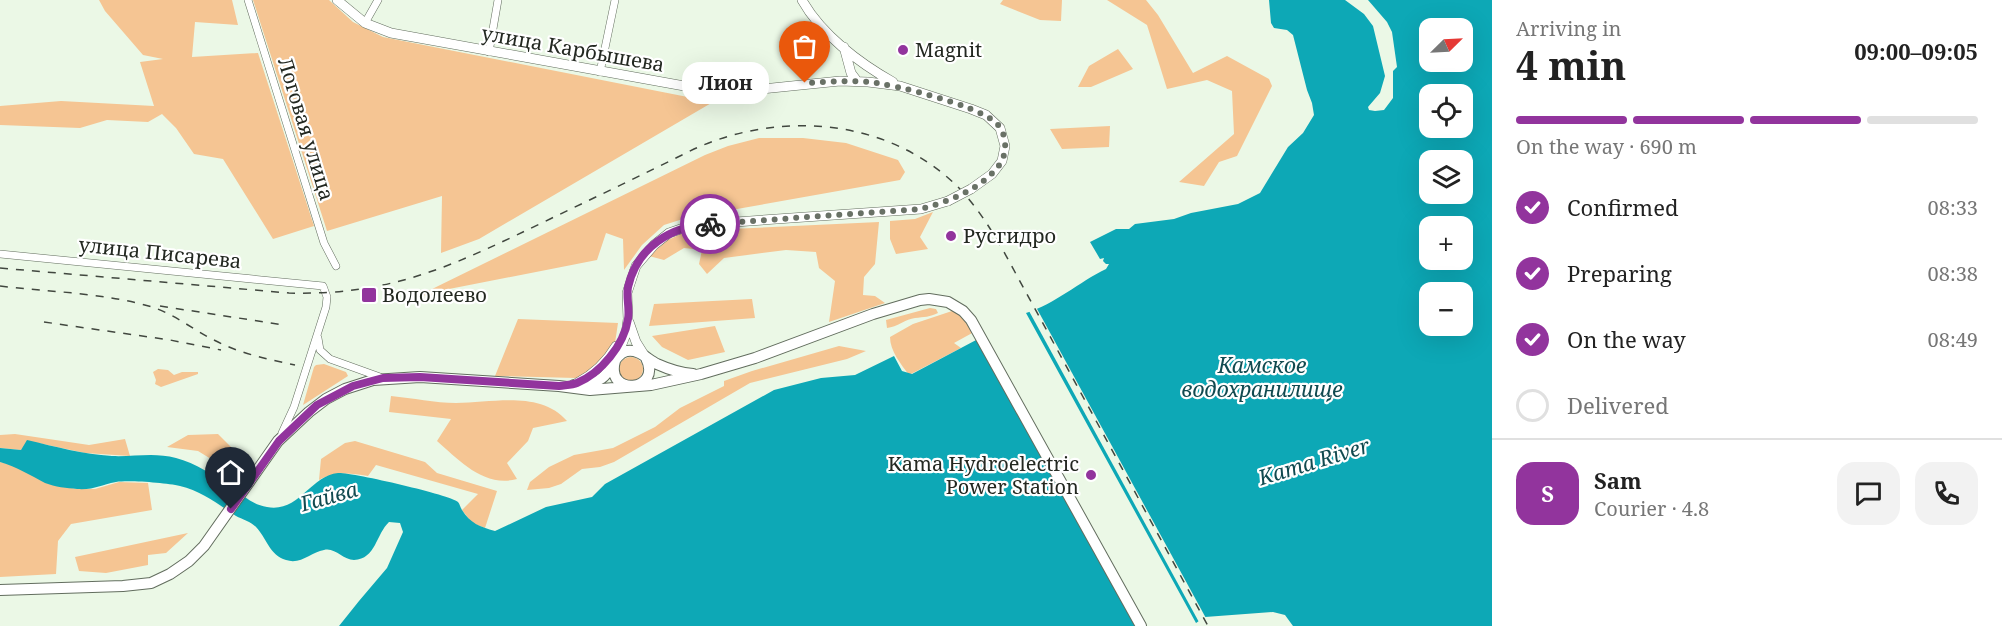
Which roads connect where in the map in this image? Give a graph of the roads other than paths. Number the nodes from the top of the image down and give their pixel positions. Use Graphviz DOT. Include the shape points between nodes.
graph roads {
  1 [pos="248,0"];
  2 [pos="337,0"];
  3 [pos="378,0"];
  4 [pos="498,0"];
  5 [pos="615,0"];
  6 [pos="802,0"];
  7 [pos="365,23"];
  8 [pos="842,45"];
  9 [pos="489,52"];
  10 [pos="849,66"];
  11 [pos="870,68"];
  12 [pos="600,72"];
  13 [pos="840,81"];
  14 [pos="857,81"];
  15 [pos="868,82"];
  16 [pos="900,86"];
  17 [pos="0,254"];
  18 [pos="336,266"];
  19 [pos="628,319"];
  20 [pos="318,337"];
  21 [pos="646,358"];
  22 [pos="615,361"];
  23 [pos="701,374"];
  24 [pos="383,378"];
  25 [pos="559,386"];
  26 [pos="634,386"];
  27 [pos="279,441"];
  28 [pos="0,590"];
  29 [pos="1141,626"];
  1 -- 18 [label="street, Логовая улица" via="324,243"];
  2 -- 7 [label="main road, улица Карбышева"];
  3 -- 7 [label="street"];
  4 -- 9 [label="street"];
  5 -- 12 [label="street"];
  6 -- 8 [label="main road" via="814,19"];
  7 -- 9 [label="main road, улица Карбышева" via="391,33"];
  8 -- 10 [label="main road"];
  8 -- 11 [label="main road"];
  9 -- 12 [label="main road, улица Карбышева"];
  10 -- 13 [label="main road"];
  10 -- 14 [label="main road"];
  11 -- 15 [label="main road"];
  11 -- 16 [label="main road"];
  12 -- 13 [label="main road, улица Карбышева" via="723,93"];
  13 -- 14 [label="main road, улица Карбышева"];
  14 -- 15 [label="main road, улица Карбышева"];
  15 -- 16 [label="main road, улица Карбышева"];
  16 -- 19 [label="main road, улица Карбышева, bridge" via="986,115 1000,128 1005,146 1002,161 992,174 948,201 921,209 692,225 669,233 644,255 633,272 627,293"];
  17 -- 20 [label="street, улица Писарева" via="317,285 325,288 327,297"];
  19 -- 21 [label="main road, улица Карбышева"];
  19 -- 22 [label="main road, улица Карбышева"];
  19 -- 25 [label="main road" via="620,340 604,363 576,384"];
  20 -- 24 [label="street" via="320,350 330,359"];
  20 -- 27 [label="street"];
  21 -- 22 [label="main road" via="630,351"];
  21 -- 23 [label="main road" via="677,372"];
  21 -- 26 [label="main road" via="647,377"];
  22 -- 25 [label="main road" via="597,381"];
  22 -- 26 [label="main road" via="617,379"];
  23 -- 26 [label="main road" via="659,385"];
  23 -- 29 [label="main road" via="920,300 948,302 971,320"];
  24 -- 25 [label="main road"];
  24 -- 27 [label="main road" via="326,399"];
  25 -- 26 [label="main road" via="597,390"];
  27 -- 28 [label="main road" via="220,525 189,561 170,574 151,583 123,586"];
}
